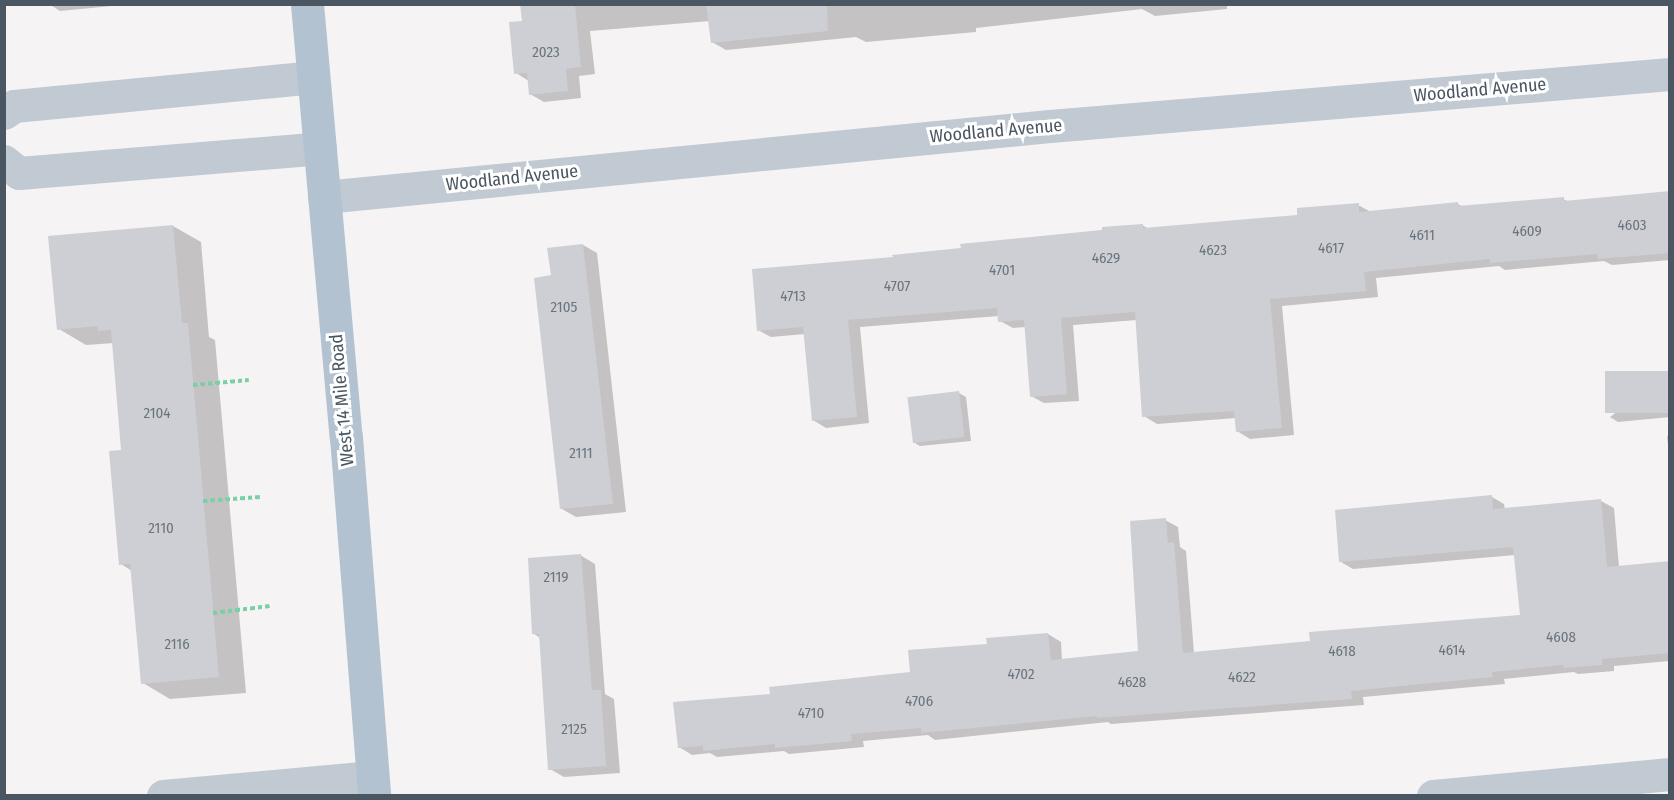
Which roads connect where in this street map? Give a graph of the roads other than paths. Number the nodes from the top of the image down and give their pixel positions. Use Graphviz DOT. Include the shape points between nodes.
graph roads {
  1 [pos="307,4"];
  2 [pos="1670,74"];
  3 [pos="313,77"];
  4 [pos="4,113"];
  5 [pos="320,148"];
  6 [pos="4,162"];
  7 [pos="324,197"];
  8 [pos="1670,774"];
  9 [pos="373,786"];
  10 [pos="163,795"];
  11 [pos="1433,795"];
  1 -- 3 [label="main road, West 14 Mile Road"];
  2 -- 7 [label="street, Woodland Avenue" via="1050,126"];
  3 -- 4 [label="street" via="14,106"];
  3 -- 5 [label="main road, West 14 Mile Road"];
  5 -- 6 [label="street" via="19,173"];
  5 -- 7 [label="main road, West 14 Mile Road"];
  7 -- 9 [label="main road, West 14 Mile Road"];
  8 -- 11 [label="street"];
  9 -- 10 [label="street"];
}
